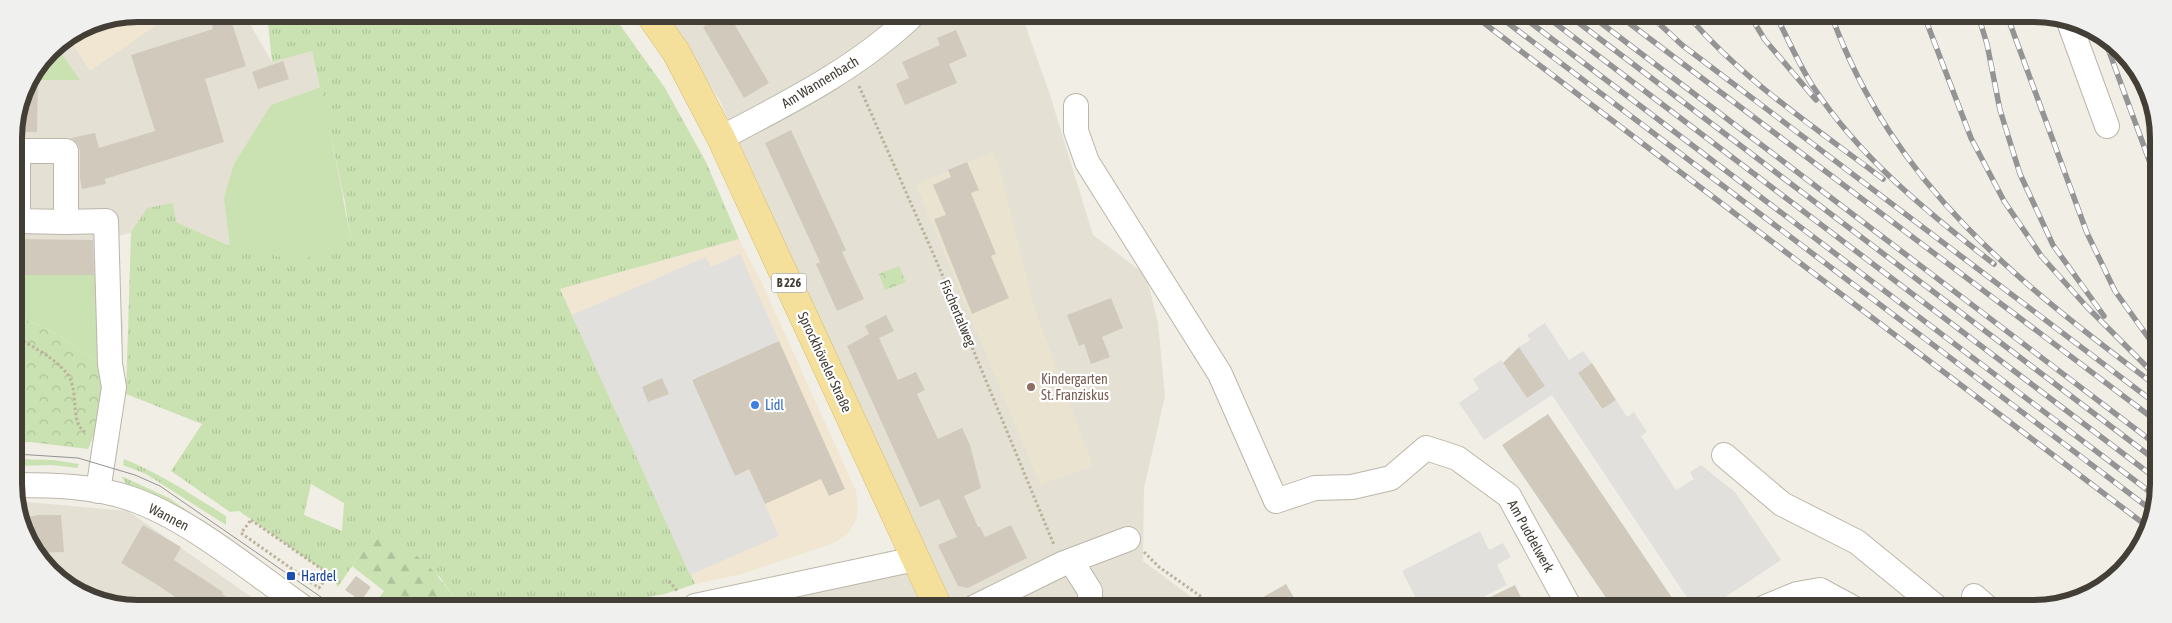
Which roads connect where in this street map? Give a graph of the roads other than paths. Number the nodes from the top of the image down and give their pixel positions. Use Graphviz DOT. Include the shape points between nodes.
graph roads {
  1 [pos="655,22"];
  2 [pos="905,22"];
  3 [pos="2072,29"];
  4 [pos="1076,106"];
  5 [pos="2107,126"];
  6 [pos="721,138"];
  7 [pos="66,222"];
  8 [pos="1724,455"];
  9 [pos="22,485"];
  10 [pos="98,491"];
  11 [pos="1128,539"];
  12 [pos="915,559"];
  13 [pos="1067,562"];
  14 [pos="292,600"];
  15 [pos="723,600"];
  16 [pos="935,600"];
  17 [pos="989,600"];
  18 [pos="1090,600"];
  19 [pos="1566,600"];
  20 [pos="1782,600"];
  21 [pos="1838,600"];
  22 [pos="1928,600"];
  1 -- 6 [label="main road, Sprockhöveler Straße / B 226" via="676,52"];
  2 -- 6 [label="street, Am Wannenbach" via="850,65"];
  3 -- 5 [label="street"];
  4 -- 19 [label="street, Am Puddelwerk" via="1076,131 1087,162 1220,374 1276,501 1315,488 1352,487 1392,478 1426,448 1457,458 1509,496"];
  6 -- 12 [label="main road, Sprockhöveler Straße / B 226"];
  7 -- 10 [label="street" via="106,222 110,364 114,387"];
  8 -- 22 [label="street" via="1782,504 1857,542"];
  9 -- 10 [label="street, Wannen"];
  10 -- 14 [label="street, Wannen" via="130,498 170,517"];
  11 -- 13 [label="street"];
  12 -- 15 [label="street"];
  12 -- 16 [label="main road, Sprockhöveler Straße / B 226"];
  13 -- 17 [label="street"];
  13 -- 18 [label="street" via="1090,591"];
  20 -- 21 [label="street" via="1820,590"];
}
